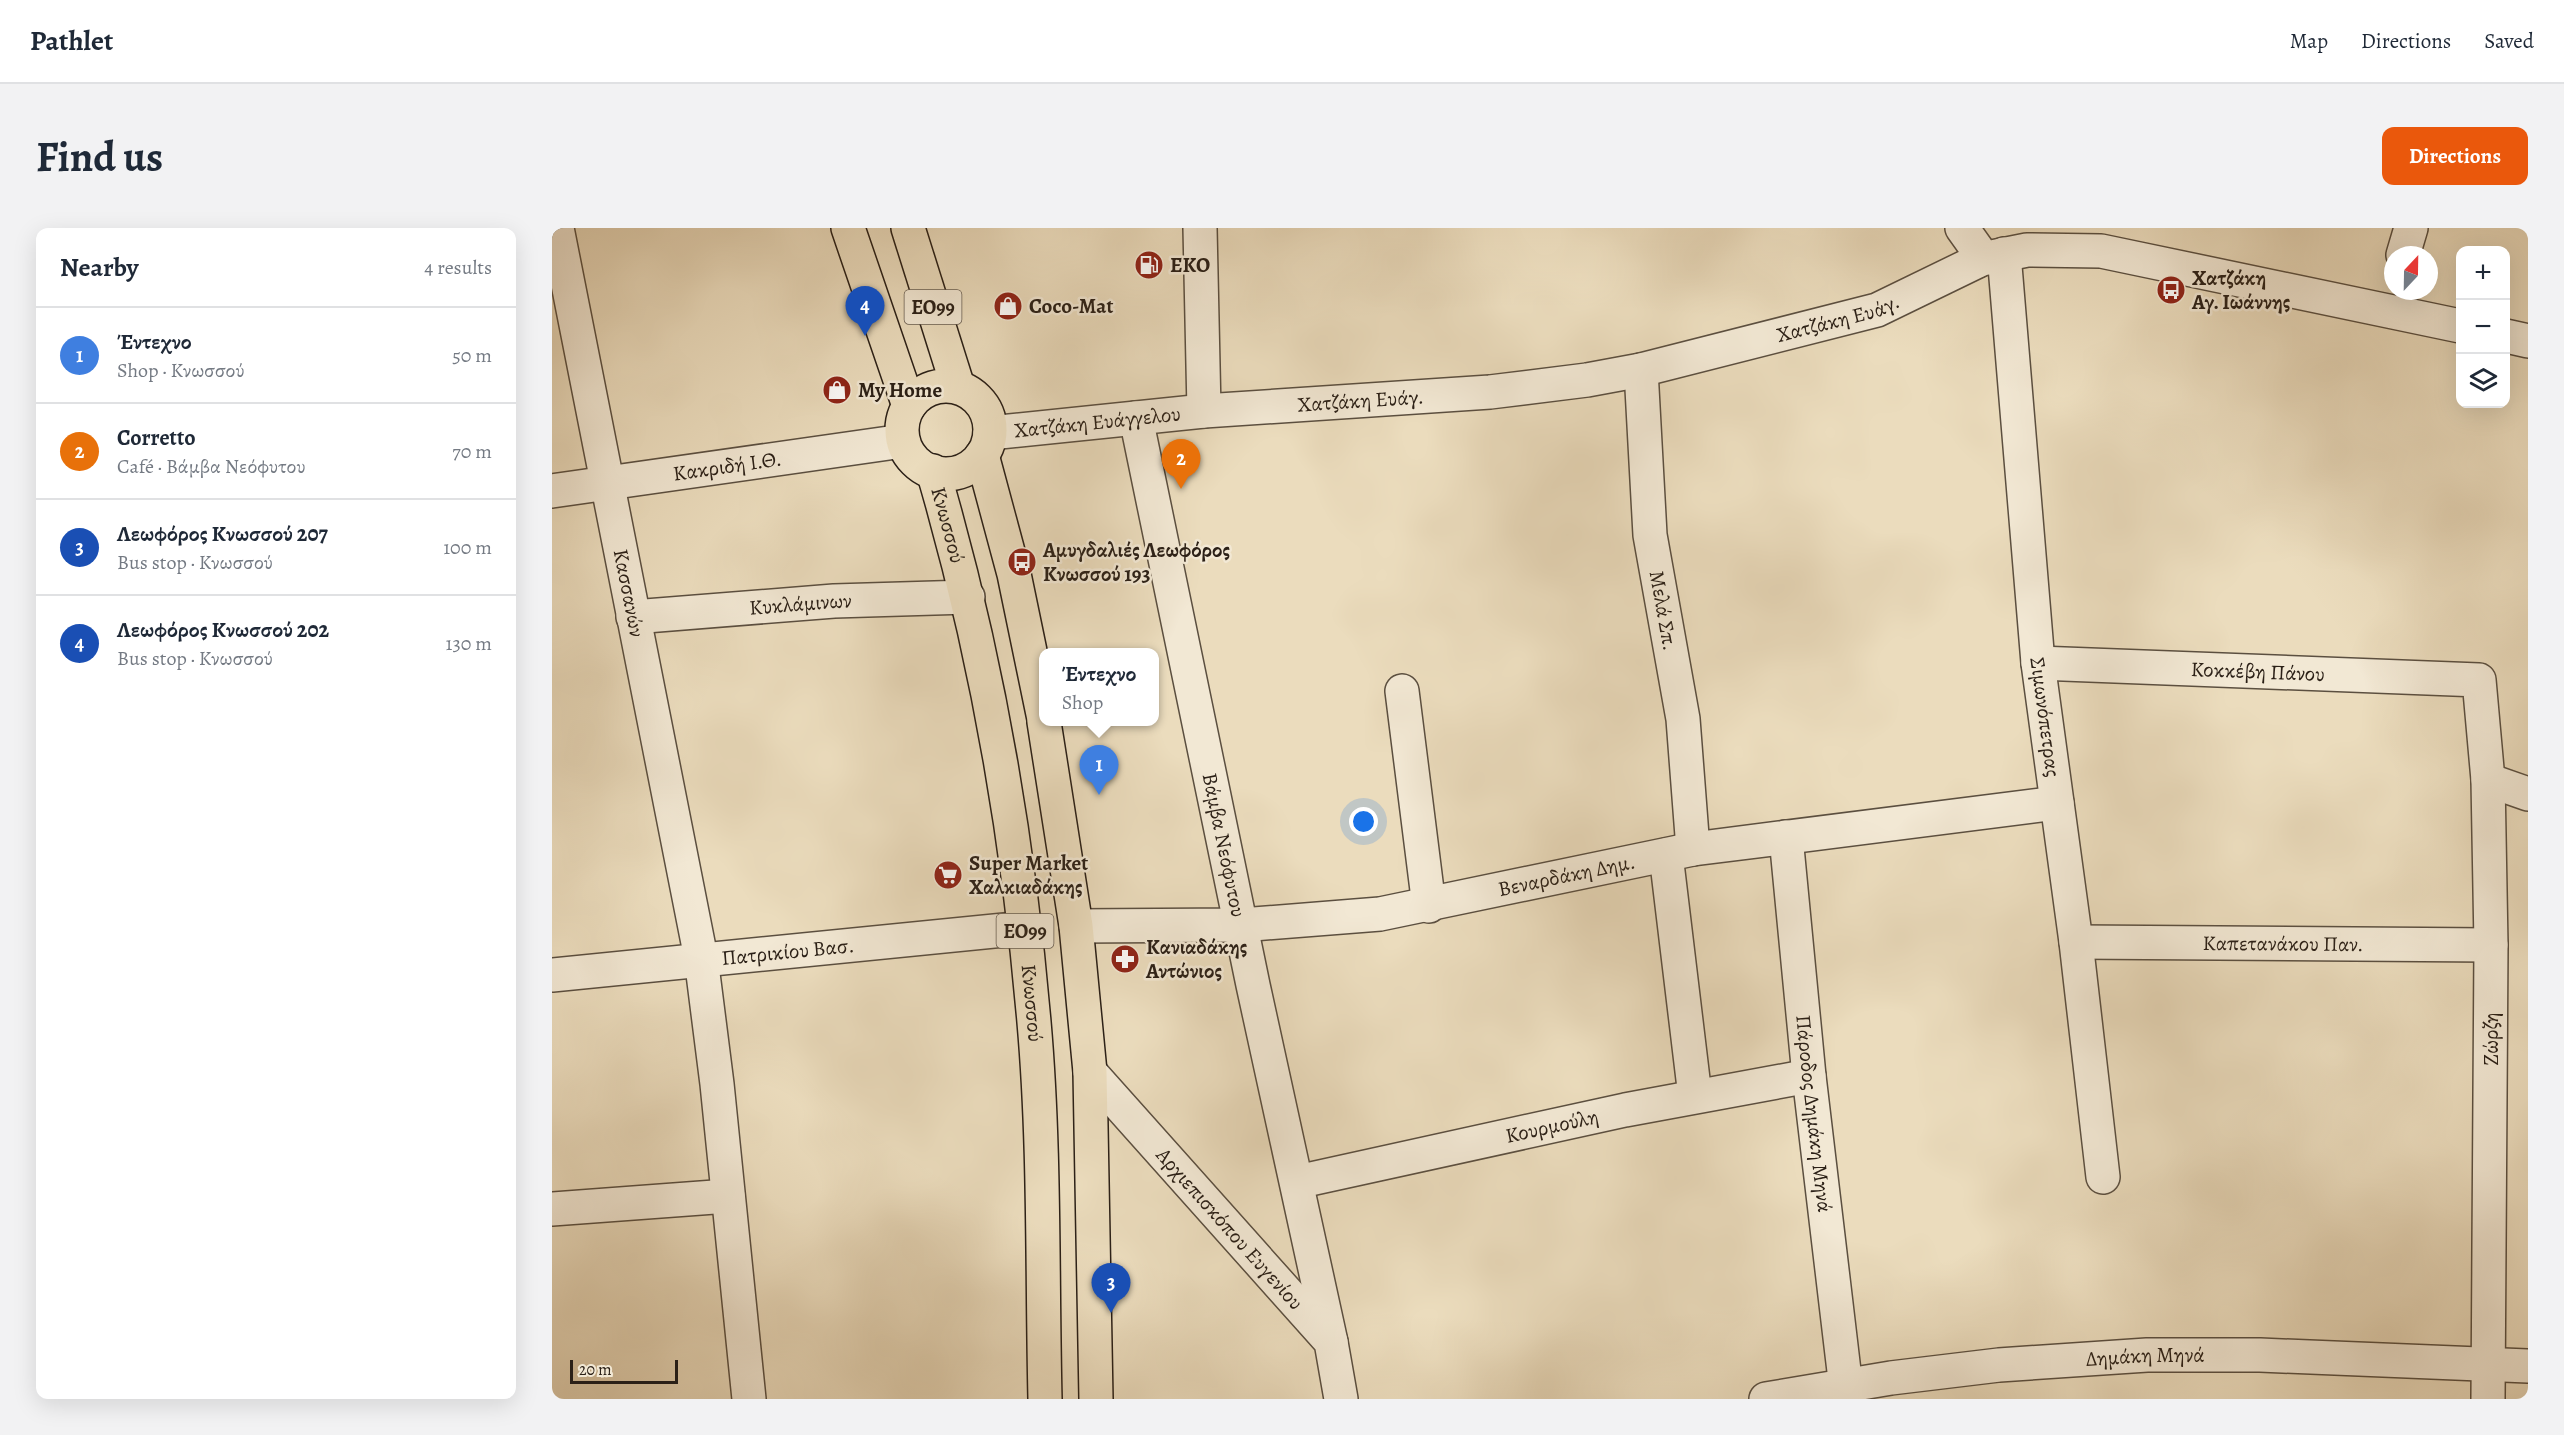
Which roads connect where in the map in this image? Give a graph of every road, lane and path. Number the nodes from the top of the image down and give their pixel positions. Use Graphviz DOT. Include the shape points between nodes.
graph roads {
  1 [pos="557,228"];
  2 [pos="848,228"];
  3 [pos="908,228"];
  4 [pos="1200,228"];
  5 [pos="1962,228"];
  6 [pos="2061,239"];
  7 [pos="1991,258"];
  8 [pos="2384,297"];
  9 [pos="2395,300"];
  10 [pos="2456,324"];
  11 [pos="2510,337"];
  12 [pos="2528,341"];
  13 [pos="1641,370"];
  14 [pos="958,387"];
  15 [pos="909,406"];
  16 [pos="1204,411"];
  17 [pos="1136,418"];
  18 [pos="903,441"];
  19 [pos="986,444"];
  20 [pos="933,471"];
  21 [pos="605,482"];
  22 [pos="552,491"];
  23 [pos="968,597"];
  24 [pos="633,617"];
  25 [pos="2037,663"];
  26 [pos="2479,680"];
  27 [pos="1402,691"];
  28 [pos="1039,696"];
  29 [pos="1045,726"];
  30 [pos="2488,780"];
  31 [pos="2528,794"];
  32 [pos="2057,803"];
  33 [pos="1786,837"];
  34 [pos="1679,852"];
  35 [pos="1429,906"];
  36 [pos="1241,925"];
  37 [pos="1076,926"];
  38 [pos="1025,928"];
  39 [pos="2076,942"];
  40 [pos="2491,945"];
  41 [pos="701,958"];
  42 [pos="552,975"];
  43 [pos="1090,1072"];
  44 [pos="1809,1076"];
  45 [pos="1695,1096"];
  46 [pos="2103,1177"];
  47 [pos="1297,1182"];
  48 [pos="728,1196"];
  49 [pos="552,1209"];
  50 [pos="1331,1342"];
  51 [pos="2490,1366"];
  52 [pos="2528,1366"];
  53 [pos="1846,1388"];
  54 [pos="1891,1389"];
  55 [pos="749,1399"];
  56 [pos="1045,1399"];
  57 [pos="1096,1399"];
  58 [pos="1341,1399"];
  59 [pos="1766,1399"];
  60 [pos="2488,1399"];
  1 -- 21 [label="street, Κασσανών"];
  2 -- 15 [label="main road, ΕΟ99"];
  3 -- 14 [label="main road, ΕΟ99"];
  4 -- 16 [label="street"];
  5 -- 7 [label="street, Σιμωνόπετρας" via="1977,249"];
  6 -- 7 [label="street, Χατζάκη Ευάγ."];
  6 -- 8 [label="street, Χατζάκη Ευάγ." via="2101,251"];
  7 -- 13 [label="street, Χατζάκη Ευάγ." via="1877,310"];
  7 -- 25 [label="street, Σιμωνόπετρας"];
  9 -- 10 [label="street, Χατζάκη Ευάγ."];
  11 -- 12 [label="street"];
  13 -- 16 [label="street, Χατζάκη Ευάγ." via="1547,387"];
  13 -- 34 [label="street, Μελά Σπ." via="1650,535 1683,719"];
  14 -- 15 [label="main road" via="934,387"];
  14 -- 19 [label="main road, ΕΟ99" via="984,407"];
  15 -- 18 [label="main road" via="903,422"];
  16 -- 17 [label="street, Χατζάκη Ευάγγελου"];
  17 -- 19 [label="street, Χατζάκη Ευάγγελου"];
  17 -- 36 [label="street, Βάμβα Νεόφυτου"];
  18 -- 20 [label="main road" via="911,457"];
  18 -- 21 [label="street, Κακριδή Ι.Θ."];
  19 -- 20 [label="main road" via="966,469 953,473"];
  19 -- 28 [label="main road, ΕΟ99"];
  20 -- 23 [label="main road, Κνωσσού / ΕΟ99"];
  21 -- 22 [label="street, Κακριδή Ι.Θ."];
  21 -- 24 [label="street, Κασσανών"];
  23 -- 24 [label="street, Κυκλάμινων" via="834,601"];
  23 -- 38 [label="main road, Κνωσσού / ΕΟ99" via="987,679"];
  24 -- 41 [label="street, Κασσανών"];
  25 -- 26 [label="street, Κοκκέβη Πάνου"];
  25 -- 32 [label="street, Σιμωνόπετρας"];
  26 -- 30 [label="street, Ζώρζη"];
  27 -- 35 [label="street"];
  29 -- 37 [label="main road, ΕΟ99"];
  30 -- 31 [label="street"];
  30 -- 40 [label="street, Ζώρζη"];
  32 -- 33 [label="street, Βεναρδάκη Δημ."];
  32 -- 39 [label="street, Σιμωνόπετρας"];
  33 -- 34 [label="street, Βεναρδάκη Δημ."];
  33 -- 44 [label="street, Πάροδος Δημάκη Μηνά"];
  34 -- 35 [label="street, Βεναρδάκη Δημ."];
  34 -- 45 [label="street, Μελά Σπ."];
  35 -- 36 [label="street, Βεναρδάκη Δημ." via="1313,921"];
  36 -- 37 [label="street, Βεναρδάκη Δημ."];
  36 -- 47 [label="street, Βάμβα Νεόφυτου"];
  37 -- 43 [label="main road, ΕΟ99"];
  38 -- 41 [label="street, Πατρικίου Βασ."];
  38 -- 56 [label="main road, Κνωσσού / ΕΟ99" via="1041,1131"];
  39 -- 40 [label="street, Καπετανάκου Παν."];
  39 -- 46 [label="street, Σιμωνόπετρας"];
  40 -- 51 [label="street, Ζώρζη"];
  41 -- 42 [label="street, Πατρικίου Βασ."];
  41 -- 48 [label="street, Κασσανών"];
  43 -- 50 [label="street, Αρχιεπισκόπου Ευγενίου"];
  43 -- 57 [label="main road, ΕΟ99"];
  44 -- 45 [label="street, Κουρμούλη"];
  44 -- 53 [label="street, Πάροδος Δημάκη Μηνά"];
  45 -- 47 [label="street, Κουρμούλη"];
  47 -- 50 [label="street, Βάμβα Νεόφυτου"];
  48 -- 49 [label="street"];
  48 -- 55 [label="street, Κασσανών"];
  50 -- 58 [label="street"];
  51 -- 52 [label="street, Δημάκη Μηνά"];
  51 -- 54 [label="street, Δημάκη Μηνά" via="2271,1355 2147,1355 2056,1359"];
  51 -- 60 [label="street, Ζώρζη"];
  53 -- 54 [label="street, Δημάκη Μηνά"];
  53 -- 59 [label="street, Δημάκη Μηνά"];
}
